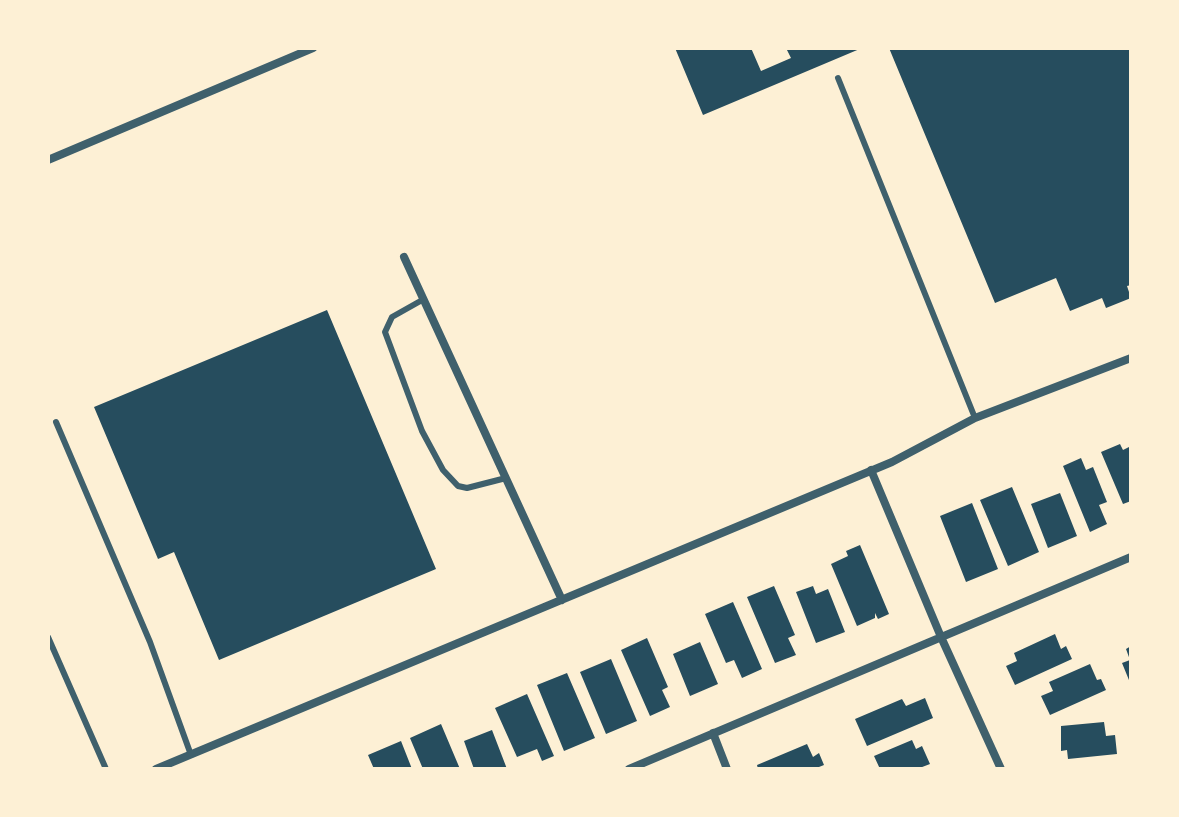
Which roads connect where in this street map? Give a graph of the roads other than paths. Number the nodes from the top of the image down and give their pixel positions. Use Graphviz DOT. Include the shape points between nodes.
graph roads {
  1 [pos="313,48"];
  2 [pos="838,78"];
  3 [pos="48,160"];
  4 [pos="404,257"];
  5 [pos="424,299"];
  6 [pos="1131,358"];
  7 [pos="975,418"];
  8 [pos="56,422"];
  9 [pos="871,470"];
  10 [pos="506,478"];
  11 [pos="1131,557"];
  12 [pos="562,600"];
  13 [pos="48,637"];
  14 [pos="941,637"];
  15 [pos="713,733"];
  16 [pos="191,755"];
  17 [pos="106,769"];
  18 [pos="156,769"];
  19 [pos="629,769"];
  20 [pos="727,769"];
  21 [pos="1001,769"];
  1 -- 3 [label="street"];
  2 -- 7 [label="lane"];
  4 -- 5 [label="street"];
  5 -- 10 [label="street"];
  5 -- 10 [label="lane" via="392,317 385,332 422,431 458,486"];
  6 -- 7 [label="street"];
  7 -- 9 [label="street"];
  8 -- 16 [label="lane" via="150,642"];
  9 -- 12 [label="street"];
  9 -- 14 [label="street"];
  10 -- 12 [label="street"];
  11 -- 14 [label="street"];
  12 -- 16 [label="street"];
  13 -- 17 [label="lane"];
  14 -- 15 [label="street"];
  14 -- 21 [label="street"];
  15 -- 19 [label="street"];
  15 -- 20 [label="street"];
  16 -- 18 [label="street"];
}
